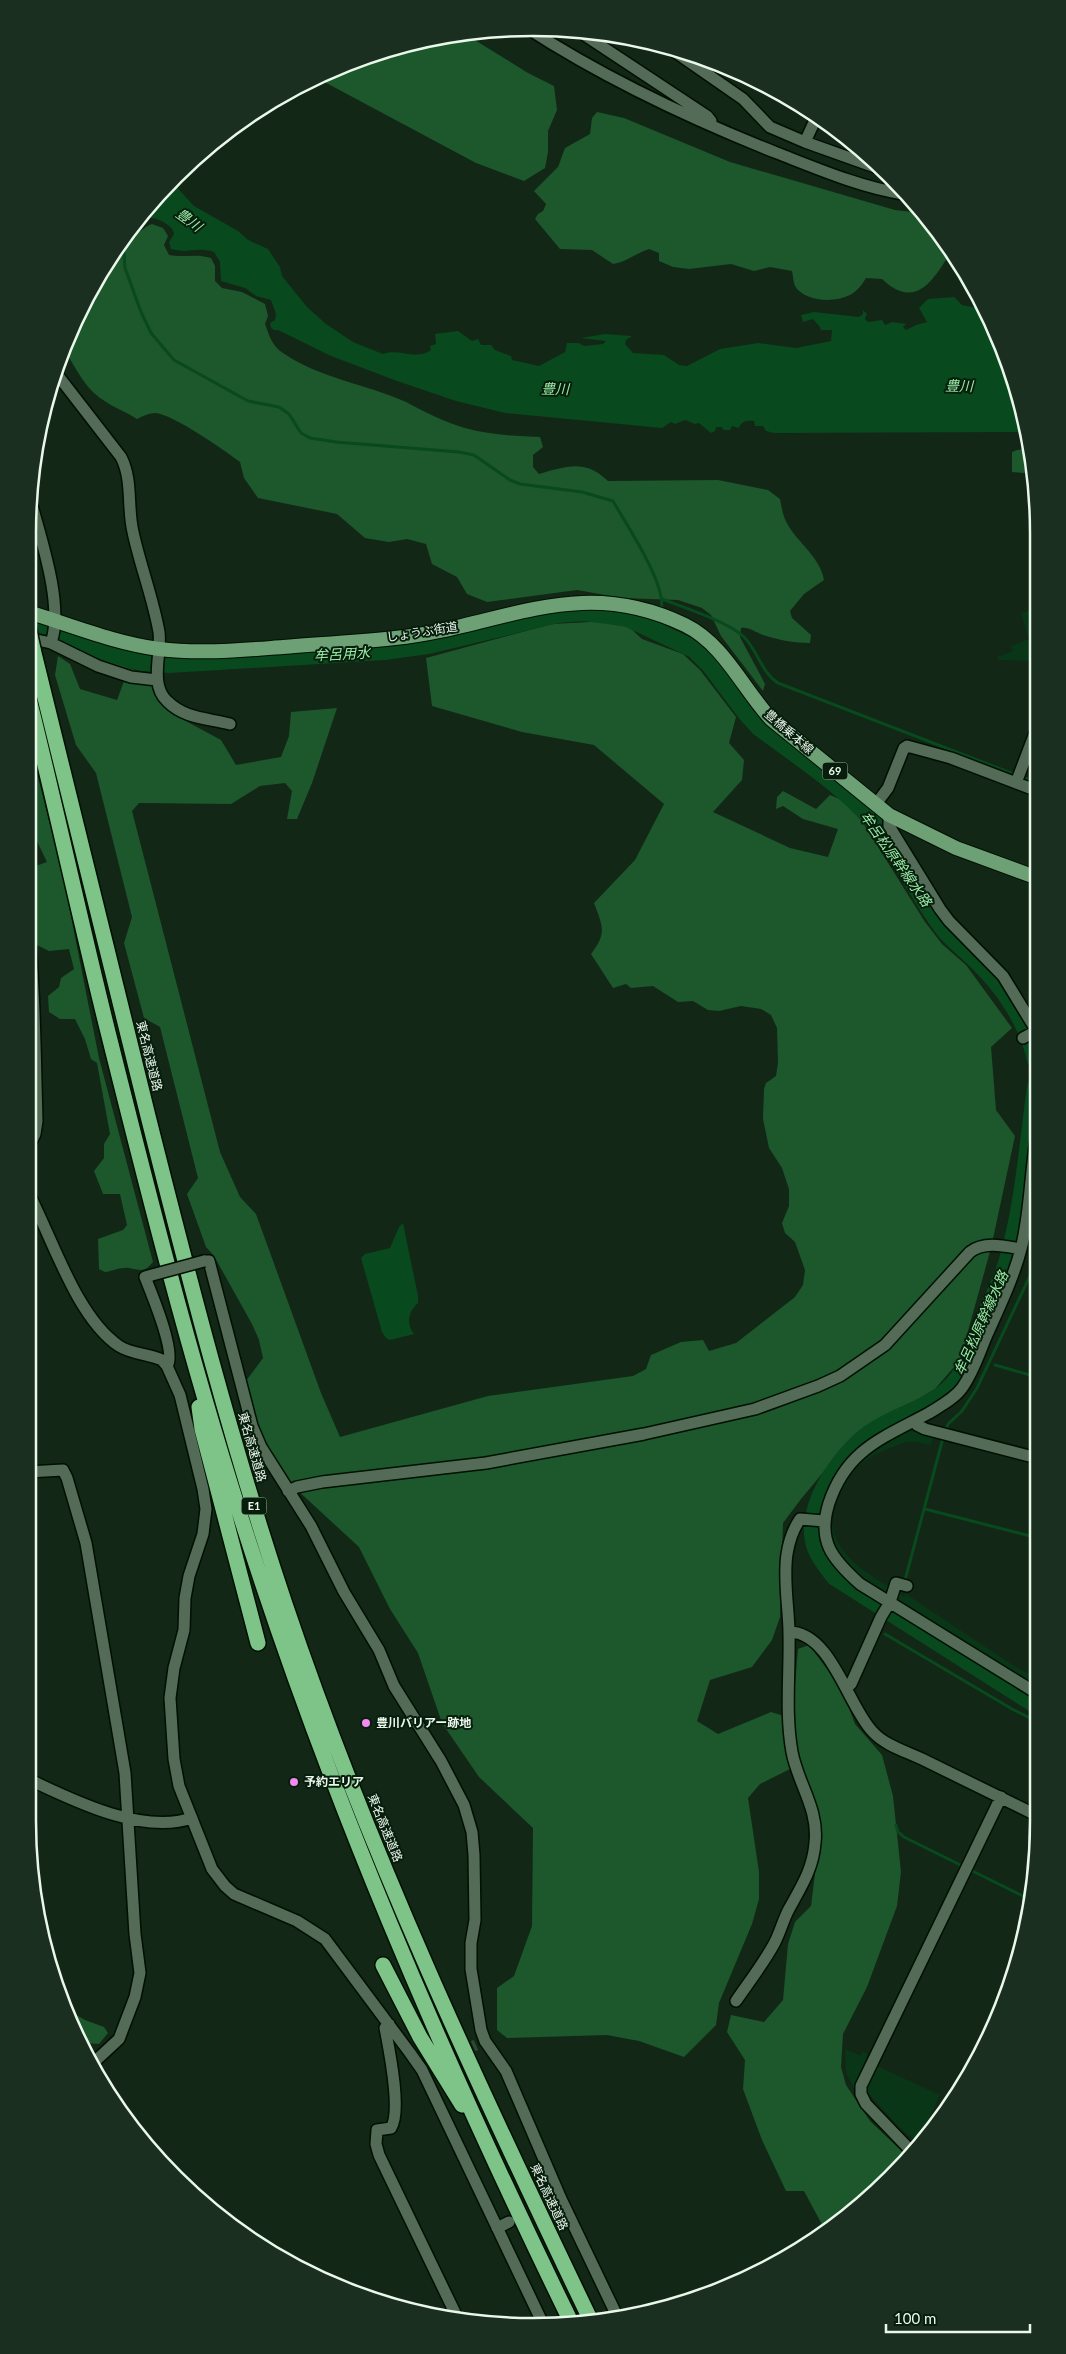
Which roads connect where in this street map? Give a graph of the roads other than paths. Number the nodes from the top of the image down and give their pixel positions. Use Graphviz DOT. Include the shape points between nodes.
graph roads {
  1 [pos="540,36"];
  2 [pos="604,41"];
  3 [pos="689,62"];
  4 [pos="814,123"];
  5 [pos="711,127"];
  6 [pos="805,142"];
  7 [pos="864,163"];
  8 [pos="893,192"];
  9 [pos="61,379"];
  10 [pos="36,526"];
  11 [pos="669,618"];
  12 [pos="36,619"];
  13 [pos="53,633"];
  14 [pos="36,641"];
  15 [pos="160,653"];
  16 [pos="36,668"];
  17 [pos="157,677"];
  18 [pos="230,724"];
  19 [pos="36,730"];
  20 [pos="1030,746"];
  21 [pos="1017,782"];
  22 [pos="1030,788"];
  23 [pos="876,804"];
  24 [pos="888,815"];
  25 [pos="1030,875"];
  26 [pos="1030,1029"];
  27 [pos="36,1095"];
  28 [pos="36,1128"];
  29 [pos="1030,1178"];
  30 [pos="36,1209"];
  31 [pos="1019,1249"];
  32 [pos="192,1354"];
  33 [pos="168,1366"];
  34 [pos="915,1421"];
  35 [pos="1030,1456"];
  36 [pos="36,1472"];
  37 [pos="288,1491"];
  38 [pos="822,1521"];
  39 [pos="903,1585"];
  40 [pos="889,1604"];
  41 [pos="790,1632"];
  42 [pos="258,1643"];
  43 [pos="846,1688"];
  44 [pos="1030,1689"];
  45 [pos="36,1782"];
  46 [pos="1001,1797"];
  47 [pos="1030,1812"];
  48 [pos="192,1818"];
  49 [pos="127,1819"];
  50 [pos="383,1965"];
  51 [pos="736,2001"];
  52 [pos="389,2024"];
  53 [pos="97,2059"];
  54 [pos="907,2147"];
  55 [pos="493,2155"];
  56 [pos="560,2199"];
  57 [pos="549,2204"];
  58 [pos="509,2222"];
  59 [pos="497,2228"];
  60 [pos="454,2311"];
  61 [pos="615,2311"];
  62 [pos="588,2315"];
  63 [pos="569,2317"];
  64 [pos="540,2318"];
  1 -- 5 [label="street" via="574,58"];
  2 -- 5 [label="street" via="706,116"];
  3 -- 6 [label="street" via="742,99 770,127"];
  4 -- 6 [label="street"];
  5 -- 8 [label="street" via="828,173"];
  6 -- 7 [label="street"];
  9 -- 15 [label="street" via="127,468 131,524 159,631"];
  10 -- 13 [label="street" via="54,596"];
  11 -- 15 [label="main road, しょうぶ街道 / 69" via="626,606 577,602 548,605 431,633 396,638"];
  11 -- 23 [label="main road, 豊橋乗本線 / 69" via="704,637 771,719"];
  12 -- 13 [label="main road, しょうぶ街道 / 69"];
  13 -- 14 [label="street"];
  13 -- 15 [label="main road, しょうぶ街道 / 69" via="132,644"];
  13 -- 17 [label="street" via="98,666 131,677"];
  15 -- 17 [label="street"];
  16 -- 62 [label="highway, 東名高速道路 / E1" via="186,1267 285,1604 328,1726 391,1885 455,2031"];
  17 -- 18 [label="street" via="166,700 180,712 197,719"];
  19 -- 32 [label="highway, E1" via="107,1028"];
  20 -- 21 [label="street"];
  21 -- 22 [label="street"];
  21 -- 23 [label="street" via="952,758 907,746 888,788"];
  23 -- 24 [label="main road, 豊橋乗本線 / 69"];
  24 -- 25 [label="main road, 豊橋乗本線 / 69" via="956,848"];
  24 -- 26 [label="street" via="888,826 940,909 1003,976"];
  27 -- 28 [label="street"];
  29 -- 31 [label="street"];
  30 -- 33 [label="street" via="88,1312 118,1346 155,1357"];
  31 -- 34 [label="street" via="1009,1286 961,1390"];
  31 -- 37 [label="street" via="977,1247 885,1345 868,1358 818,1386 755,1408 644,1434 486,1463 322,1482"];
  32 -- 42 [label="highway" via="202,1429"];
  32 -- 55 [label="highway, E1" via="238,1509 314,1732 372,1882"];
  33 -- 37 [label="street, bridge" via="170,1356 164,1328 145,1277 209,1261 252,1426"];
  33 -- 48 [label="street" via="180,1396 206,1509 203,1534 185,1598 184,1630 170,1698 174,1759 179,1786"];
  34 -- 35 [label="street" via="925,1429"];
  34 -- 38 [label="street" via="862,1451 834,1488"];
  36 -- 49 [label="street" via="63,1470 86,1543 125,1773"];
  37 -- 56 [label="street" via="311,1526 344,1592 379,1650 394,1686 464,1805 472,1832 474,1855 475,1920 471,1943 480,2043 506,2071"];
  38 -- 40 [label="street" via="824,1538 842,1568"];
  38 -- 41 [label="street" via="800,1519 792,1532 787,1556"];
  39 -- 40 [label="street" via="896,1583"];
  40 -- 43 [label="street" via="852,1684"];
  40 -- 44 [label="street"];
  41 -- 43 [label="street" via="816,1644"];
  41 -- 51 [label="street" via="792,1752 811,1802 815,1843 810,1870 780,1932"];
  43 -- 46 [label="street" via="859,1715 879,1738"];
  45 -- 49 [label="street"];
  46 -- 47 [label="street"];
  46 -- 54 [label="street" via="861,2086 866,2104"];
  48 -- 49 [label="street" via="152,1822"];
  48 -- 52 [label="street" via="212,1869 224,1886 325,1939"];
  49 -- 53 [label="street" via="140,1973 135,1997 119,2039"];
  50 -- 55 [label="highway" via="420,2037"];
  52 -- 59 [label="street" via="426,2068"];
  52 -- 60 [label="street" via="385,2028 394,2077 395,2114 390,2128 378,2130 376,2144"];
  55 -- 63 [label="highway, E1"];
  56 -- 57 [label="street"];
  56 -- 61 [label="street"];
  58 -- 59 [label="street"];
  59 -- 64 [label="street"];
}
